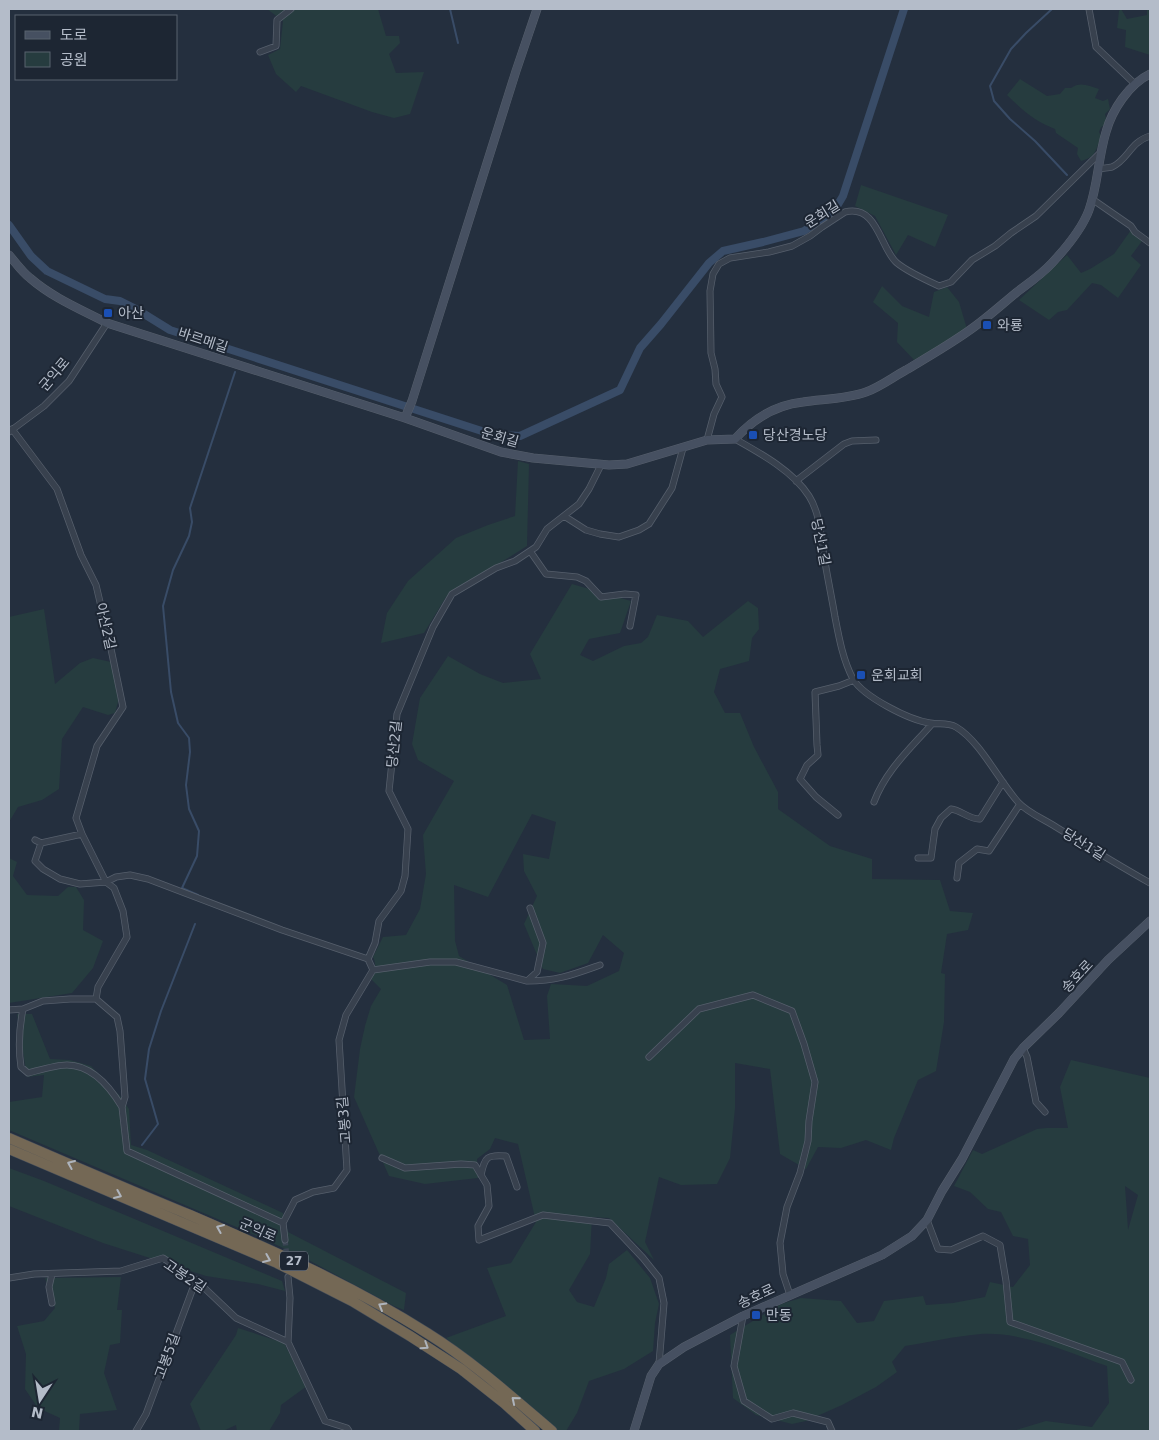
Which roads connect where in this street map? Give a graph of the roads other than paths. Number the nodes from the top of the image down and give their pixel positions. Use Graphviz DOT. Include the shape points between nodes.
graph roads {
  1 [pos="291,9"];
  2 [pos="537,9"];
  3 [pos="1089,9"];
  4 [pos="260,52"];
  5 [pos="1150,74"];
  6 [pos="1135,84"];
  7 [pos="1150,136"];
  8 [pos="1102,151"];
  9 [pos="1099,169"];
  10 [pos="1092,199"];
  11 [pos="1150,243"];
  12 [pos="9,256"];
  13 [pos="107,323"];
  14 [pos="406,416"];
  15 [pos="11,431"];
  16 [pos="735,439"];
  17 [pos="707,440"];
  18 [pos="876,440"];
  19 [pos="683,448"];
  20 [pos="601,465"];
  21 [pos="796,482"];
  22 [pos="564,516"];
  23 [pos="530,552"];
  24 [pos="630,626"];
  25 [pos="854,680"];
  26 [pos="932,724"];
  27 [pos="1003,782"];
  28 [pos="874,802"];
  29 [pos="1020,804"];
  30 [pos="838,815"];
  31 [pos="82,834"];
  32 [pos="918,858"];
  33 [pos="957,878"];
  34 [pos="106,882"];
  35 [pos="1150,883"];
  36 [pos="530,908"];
  37 [pos="1150,921"];
  38 [pos="368,959"];
  39 [pos="600,965"];
  40 [pos="372,970"];
  41 [pos="527,982"];
  42 [pos="96,1000"];
  43 [pos="23,1009"];
  44 [pos="9,1010"];
  45 [pos="1023,1048"];
  46 [pos="649,1057"];
  47 [pos="122,1107"];
  48 [pos="1045,1112"];
  49 [pos="9,1138"];
  50 [pos="9,1149"];
  51 [pos="382,1158"];
  52 [pos="481,1175"];
  53 [pos="517,1187"];
  54 [pos="927,1220"];
  55 [pos="283,1222"];
  56 [pos="286,1240"];
  57 [pos="52,1274"];
  58 [pos="288,1277"];
  59 [pos="9,1278"];
  60 [pos="196,1280"];
  61 [pos="790,1294"];
  62 [pos="52,1303"];
  63 [pos="743,1316"];
  64 [pos="288,1342"];
  65 [pos="659,1364"];
  66 [pos="1131,1380"];
  67 [pos="347,1430"];
  68 [pos="136,1431"];
  69 [pos="536,1431"];
  70 [pos="552,1431"];
  71 [pos="634,1431"];
  72 [pos="832,1431"];
  1 -- 4 [label="street" via="277,20 276,46"];
  2 -- 14 [label="street"];
  3 -- 6 [label="street" via="1096,47"];
  5 -- 6 [label="street"];
  6 -- 8 [label="street" via="1110,121"];
  7 -- 9 [label="street" via="1136,142 1112,167"];
  8 -- 9 [label="street"];
  8 -- 17 [label="street, 운회길" via="1036,216 972,260 946,284 939,286 896,263 872,220 859,212 849,211 792,246 730,258 719,264 710,291 711,353 716,384 722,397"];
  9 -- 10 [label="street"];
  10 -- 11 [label="street"];
  10 -- 16 [label="street" via="1080,227 1051,264 949,344 868,391 850,397 801,402 768,412"];
  12 -- 13 [label="street, 바르메길" via="28,278 45,290"];
  13 -- 14 [label="street, 바르메길"];
  13 -- 15 [label="street, 군익로" via="70,382"];
  14 -- 20 [label="street, 운회길" via="502,452"];
  15 -- 31 [label="street, 아산2길" via="57,489 81,555 96,585 123,707 97,746 76,818"];
  16 -- 17 [label="street, 운회길"];
  16 -- 21 [label="street, 당산1길" via="776,464"];
  17 -- 19 [label="street, 운회길"];
  18 -- 21 [label="street" via="844,444"];
  19 -- 20 [label="street, 운회길" via="627,464"];
  19 -- 22 [label="street" via="672,488 648,524 639,530 620,537 600,534 586,530"];
  20 -- 22 [label="street, 당산2길" via="579,504"];
  21 -- 25 [label="street, 당산1길" via="808,495 818,520 838,634"];
  22 -- 23 [label="street, 당산2길" via="547,529"];
  23 -- 24 [label="street" via="546,574 577,577 601,596 636,596"];
  23 -- 38 [label="street, 당산2길" via="452,594 433,627 397,714 389,791 408,829 405,876 401,891 379,922"];
  25 -- 26 [label="street, 당산1길" via="867,694 884,704"];
  25 -- 30 [label="street" via="815,692 818,755 807,765 800,779"];
  26 -- 27 [label="street, 당산1길" via="943,722 956,727 973,741"];
  26 -- 28 [label="street" via="888,773"];
  27 -- 29 [label="street, 당산1길"];
  27 -- 32 [label="street" via="980,819 975,820 951,809 935,829 931,858"];
  29 -- 33 [label="street" via="989,851 977,848 959,863"];
  29 -- 35 [label="street, 당산1길"];
  31 -- 34 [label="street, 아산2길"];
  31 -- 34 [label="street" via="38,841 35,861 60,879 80,884"];
  34 -- 38 [label="street" via="130,875 148,879"];
  34 -- 42 [label="street, 아산2길" via="114,888 123,911 127,937 98,987"];
  36 -- 41 [label="street" via="542,943 537,972"];
  37 -- 45 [label="street, 송호로"];
  38 -- 40 [label="street"];
  39 -- 41 [label="street" via="565,978"];
  40 -- 41 [label="street" via="456,962"];
  40 -- 55 [label="street, 고봉3길" via="346,1015 339,1040 347,1170 334,1188 295,1200"];
  42 -- 43 [label="street" via="43,1001"];
  42 -- 47 [label="street" via="117,1017 125,1097"];
  43 -- 44 [label="street"];
  43 -- 47 [label="street" via="18,1050 21,1067 28,1073 66,1065 79,1066 95,1075 113,1092"];
  45 -- 48 [label="street" via="1036,1102"];
  45 -- 54 [label="street, 송호로"];
  46 -- 61 [label="street" via="699,1009 753,994 792,1011 815,1082 808,1141 787,1207 780,1243"];
  47 -- 55 [label="street" via="127,1151"];
  70 -- 49 [label="highway, 군익로 / 27, one-way" via="480,1370 380,1304 269,1249"];
  50 -- 69 [label="highway, 군익로 / 27, one-way" via="277,1264 352,1301 461,1369"];
  51 -- 52 [label="street" via="405,1168 475,1165"];
  52 -- 53 [label="street" via="484,1161 489,1156 506,1156"];
  52 -- 65 [label="street" via="489,1206 478,1226 479,1240 543,1215 610,1223 643,1258 659,1278 664,1303"];
  54 -- 61 [label="street, 송호로" via="912,1236 882,1255"];
  54 -- 66 [label="street" via="938,1249 950,1250 983,1236 1000,1245 1010,1322 1122,1362"];
  55 -- 56 [label="street"];
  57 -- 59 [label="street, 고봉2길"];
  57 -- 60 [label="street, 고봉2길" via="121,1271 163,1258"];
  57 -- 62 [label="street" via="49,1287"];
  58 -- 64 [label="street"];
  60 -- 64 [label="street, 고봉2길" via="236,1318"];
  60 -- 68 [label="street, 고봉5길" via="146,1414"];
  61 -- 63 [label="street, 송호로"];
  63 -- 65 [label="street, 송호로"];
  63 -- 72 [label="street" via="734,1366 744,1401 772,1419 793,1413 828,1422"];
  64 -- 67 [label="street" via="325,1422"];
  65 -- 71 [label="street, 송호로" via="651,1376"];
}
